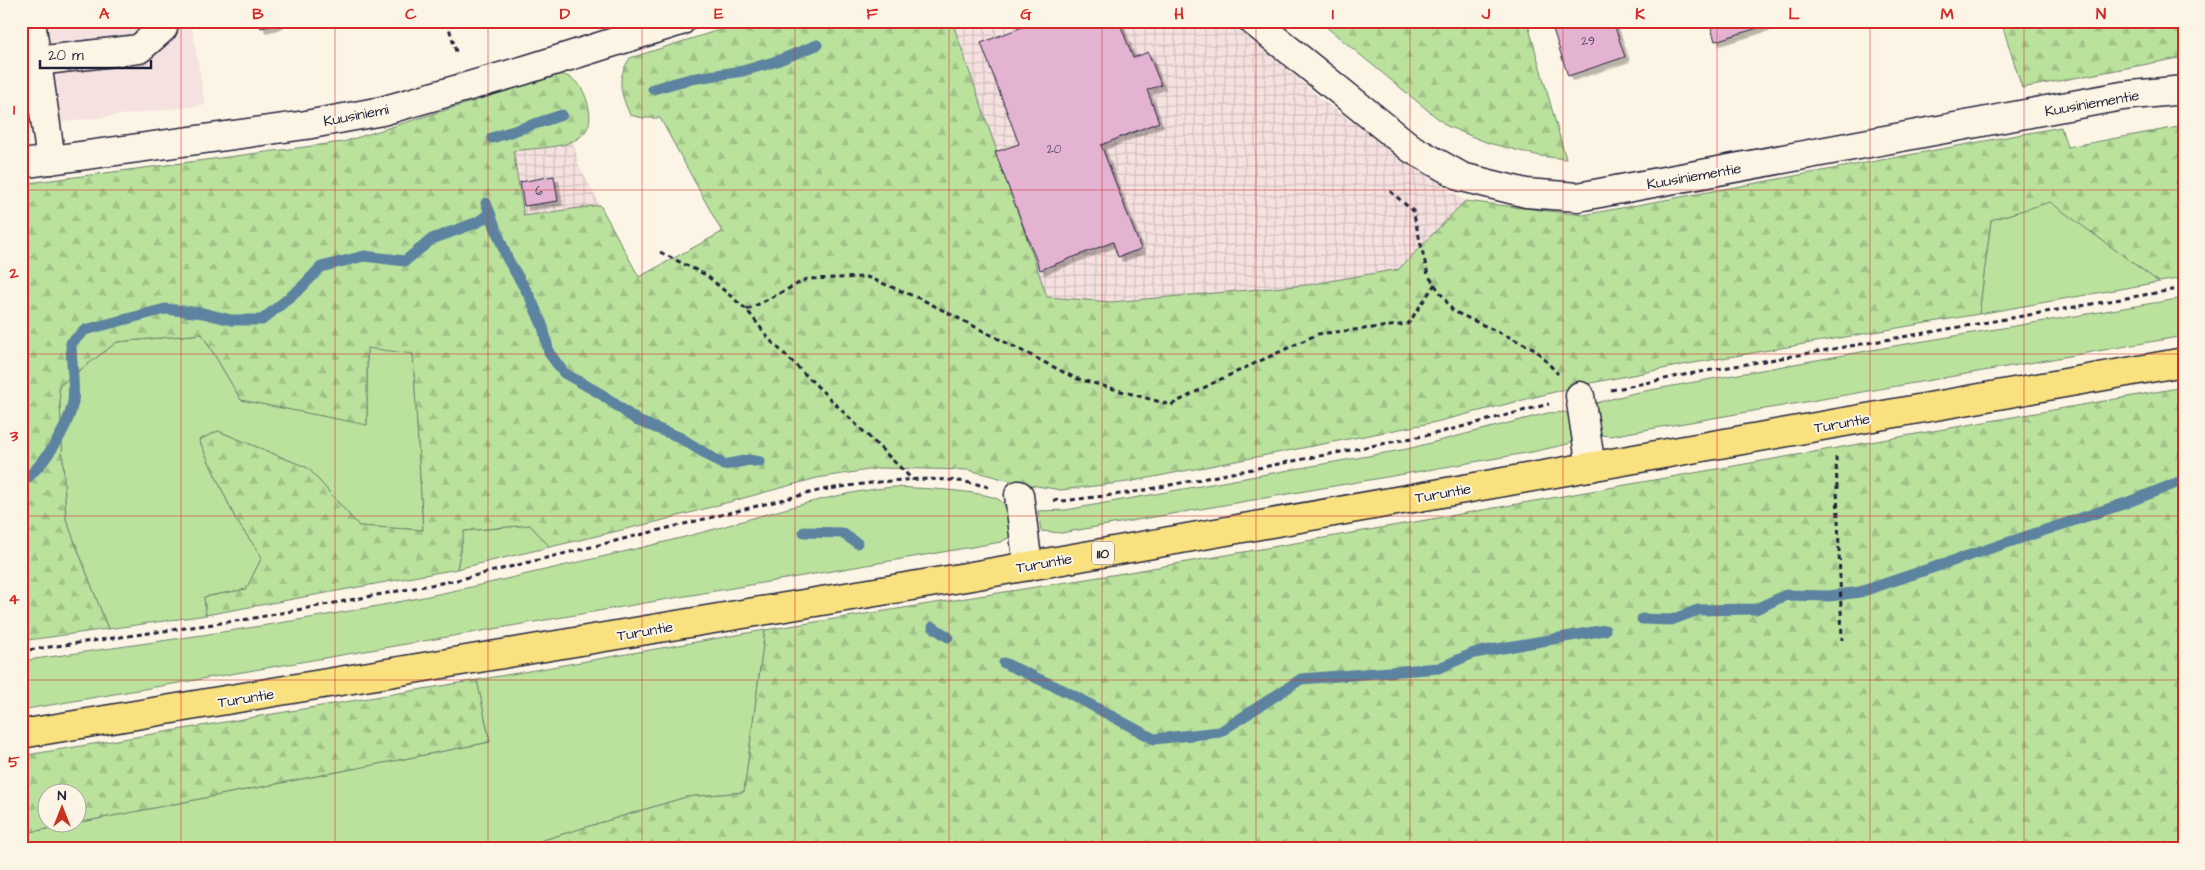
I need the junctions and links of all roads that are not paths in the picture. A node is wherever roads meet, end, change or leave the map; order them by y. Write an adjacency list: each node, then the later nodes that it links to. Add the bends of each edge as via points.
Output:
1 (31, 21): 5 (street)
2 (162, 21): 5 (street, via 163,28 139,49)
3 (681, 21): 7 (street, Kuusiniemi, via 382,111 306,125)
4 (1253, 21): 6 (street, Kuusiniementie, via 1412,149 1462,177 1526,193 1578,197 2122,96)
5 (37, 61): 7 (street)
6 (2184, 90)
7 (50, 160): 8 (street, Kuusiniemi)
8 (21, 164)
9 (2184, 362): 11 (main road, Turuntie / 110)
10 (1580, 396): 11 (street)
11 (1591, 467): 13 (main road, Turuntie / 110)
12 (1019, 495): 13 (street)
13 (1028, 566): 14 (main road, Turuntie / 110)
14 (21, 734)

